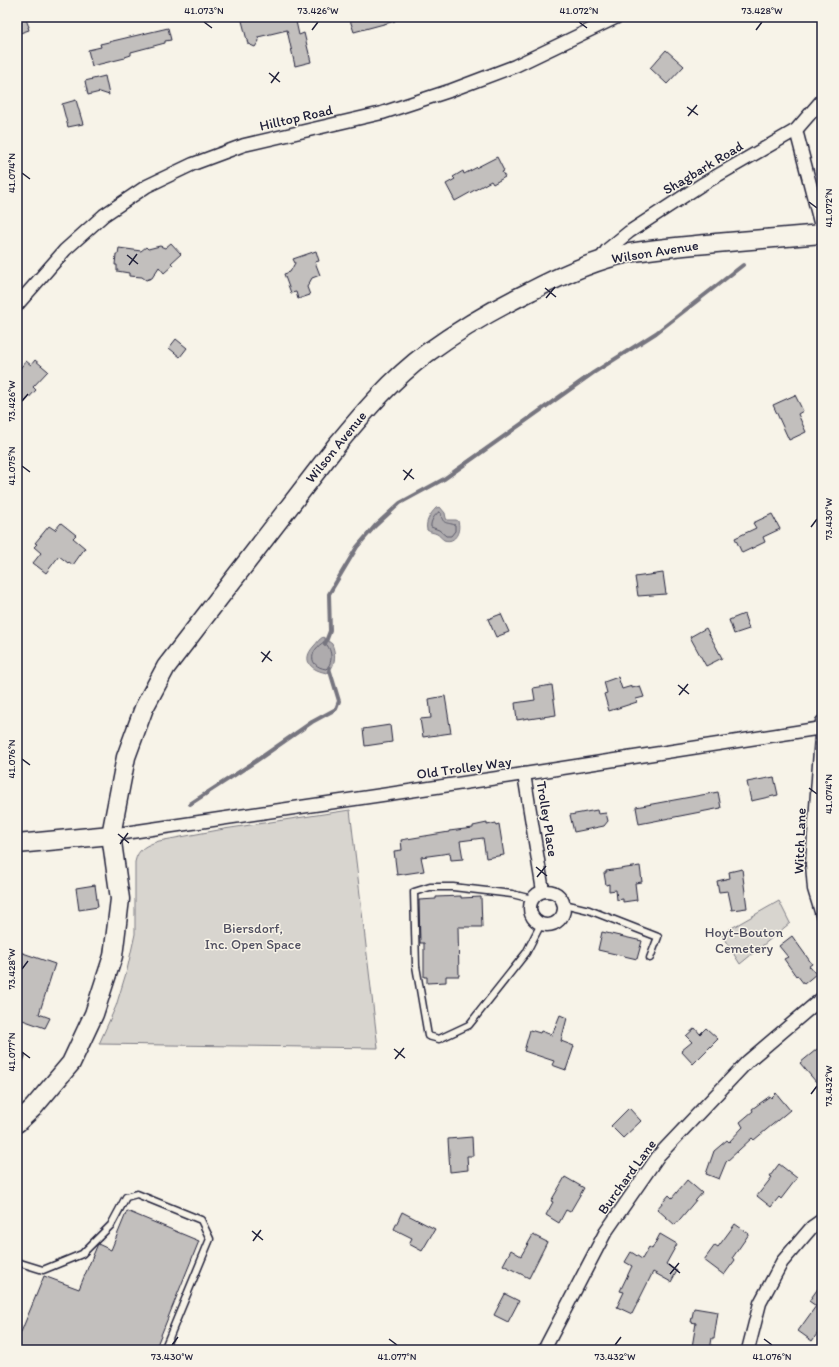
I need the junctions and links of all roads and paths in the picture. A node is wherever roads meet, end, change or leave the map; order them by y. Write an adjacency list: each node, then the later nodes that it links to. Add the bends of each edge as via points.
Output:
1 (617, 17): 7 (street, Hilltop Road, via 516,66 449,91 382,113 244,145 186,167 146,186 104,215 65,250)
2 (822, 100): 3 (street, Shagbark Road)
3 (796, 130): 4 (street); 6 (street, Shagbark Road, via 701,185 629,232 607,250)
4 (822, 230)
5 (822, 234): 6 (main road, Wilson Avenue, via 666,248)
6 (599, 261): 10 (main road, Wilson Avenue, via 545,283 484,315 438,345 402,374 340,440 166,667 144,708 126,757)
7 (17, 305)
8 (821, 725): 9 (street, Old Trolley Way); 15 (street, Witch Lane, via 812,864 814,889)
9 (524, 774): 10 (street, Old Trolley Way); 12 (street, Trolley Place)
10 (111, 835): 11 (main road); 21 (main road, Wilson Avenue, via 120,899 113,956 94,1014 71,1063)
11 (17, 844)
12 (543, 891): 13 (street); 14 (street, via 558,895)
13 (532, 899): 16 (street, via 530,911); 16 (lane, via 454,887 430,887 414,892 416,966 428,1036 439,1039 469,1025 526,953)
14 (564, 904): 16 (street, via 562,917 556,923); 17 (lane, via 589,910 658,937)
15 (822, 915)
16 (541, 924)
17 (650, 958)
18 (822, 998): 25 (street, Burchard Lane, via 748,1061 659,1155 605,1233)
19 (17, 1053): 20 (lane, via 21,1056)
20 (17, 1065)
21 (17, 1123)
22 (822, 1220): 26 (street, via 812,1227 782,1262 760,1303)
23 (17, 1262): 24 (lane, via 43,1270 82,1254 111,1225 126,1196 137,1194 201,1220 210,1239)
24 (164, 1350)
25 (544, 1350)
26 (748, 1350)

